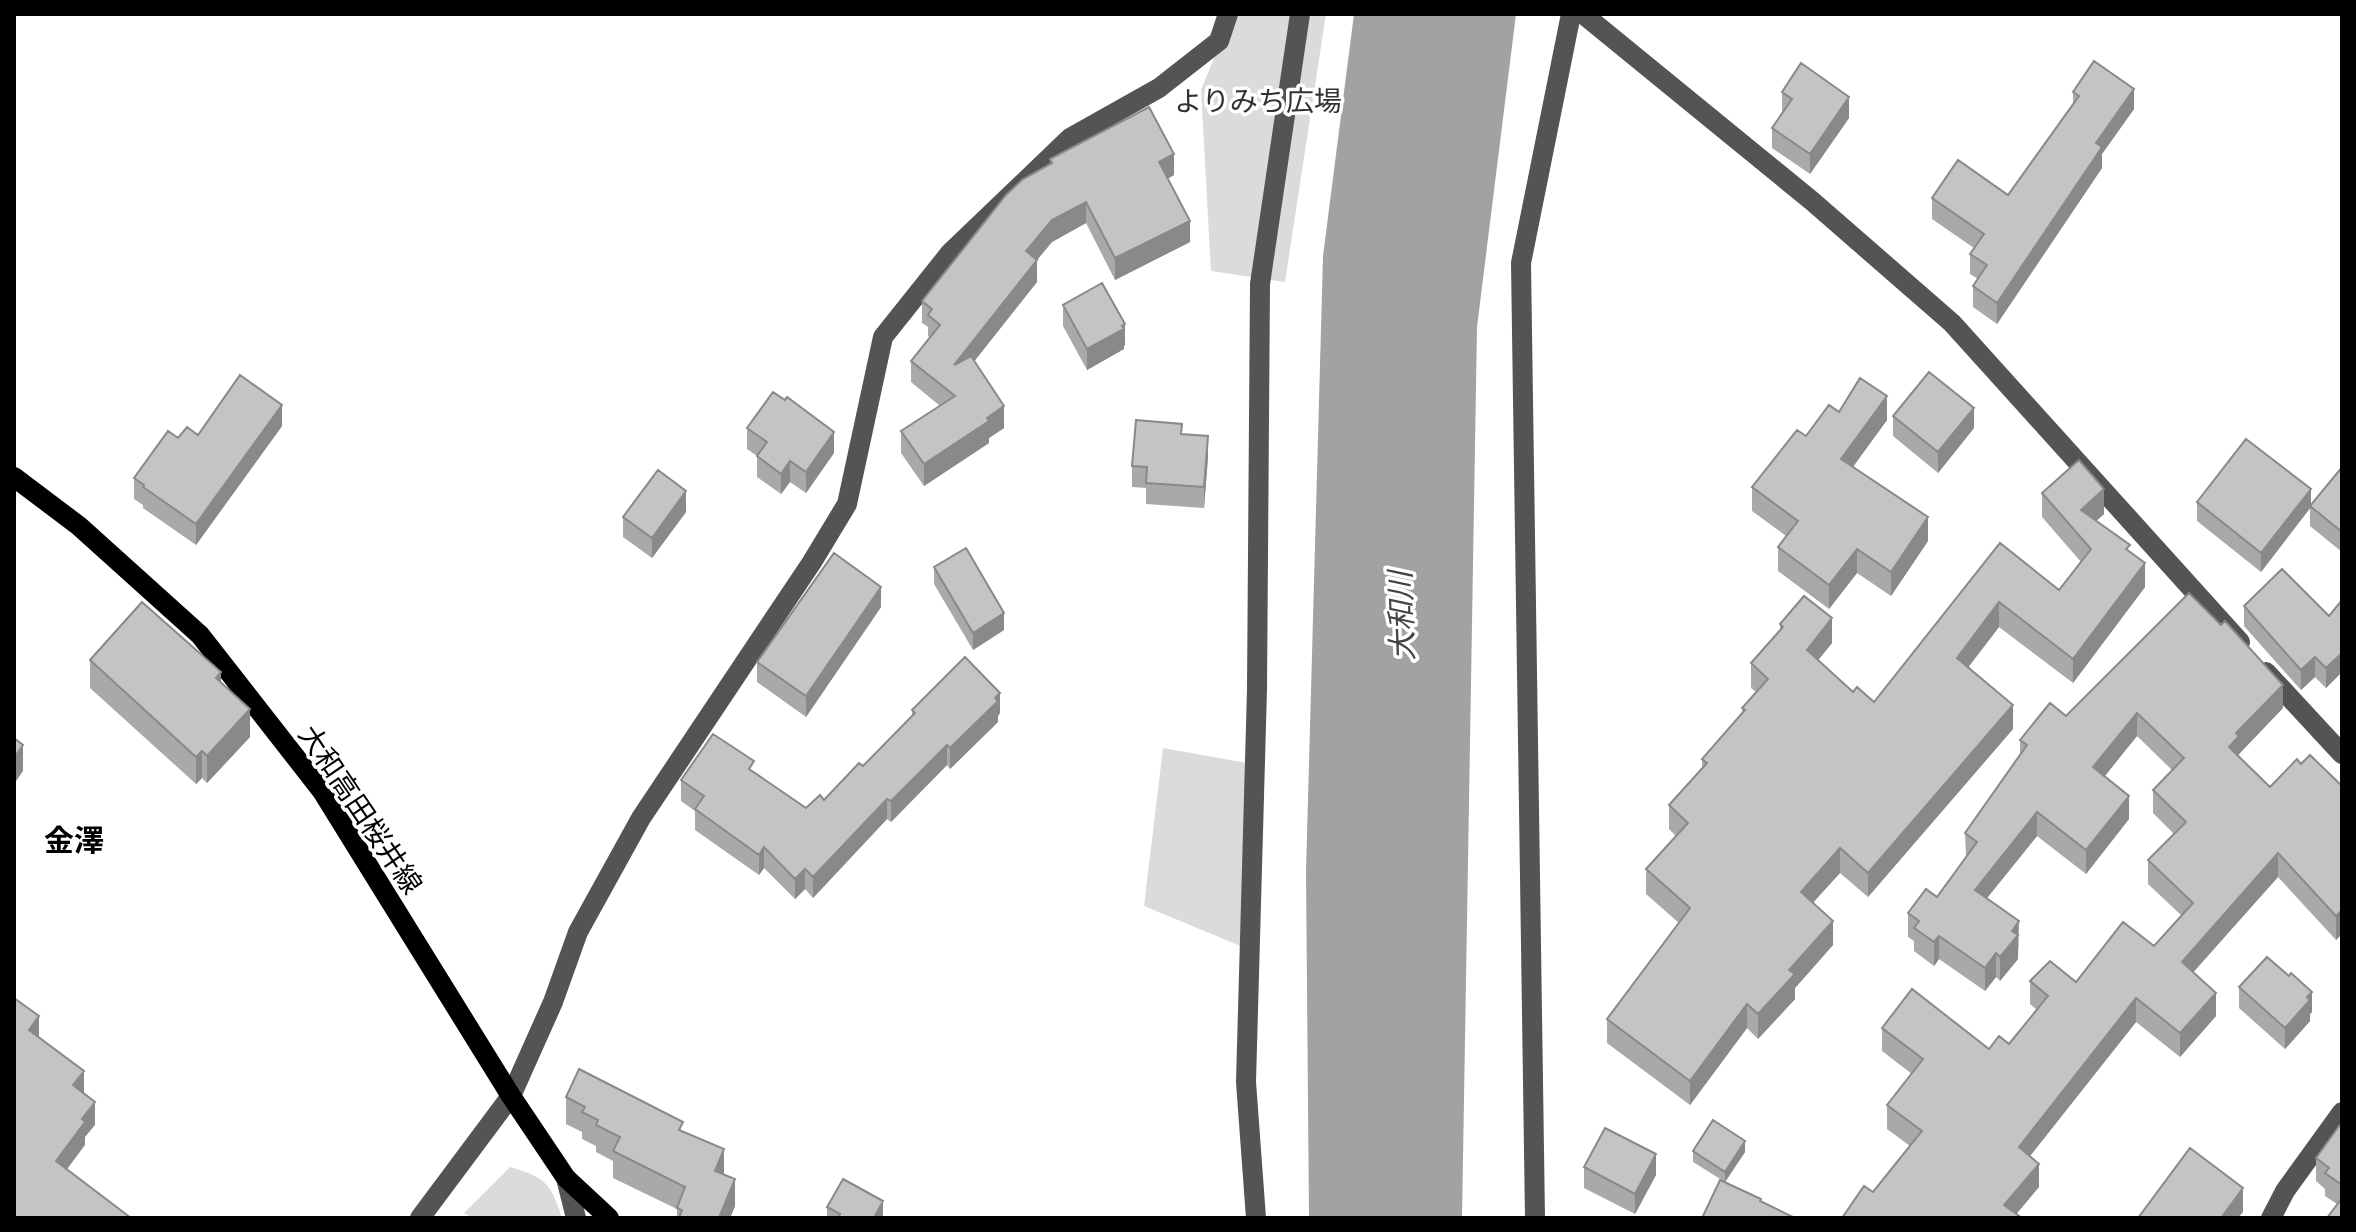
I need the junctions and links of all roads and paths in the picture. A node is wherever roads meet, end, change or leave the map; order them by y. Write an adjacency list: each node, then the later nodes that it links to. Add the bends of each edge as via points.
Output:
1 (1228, 14): 7 (street, via 1219,41 1159,88 1070,138 950,253 883,337 847,504 641,818 578,932)
2 (1300, 14): 13 (street, via 1260,284 1257,689 1246,1082)
3 (1571, 14): 14 (street, via 1521,263)
4 (1583, 14): 6 (street, via 1952,323)
5 (14, 477): 7 (main road, 大和高田桜井線, via 79,526 200,635 322,791)
6 (2342, 754)
7 (511, 1096): 9 (main road, 大和高田桜井線); 10 (street)
8 (2342, 1112): 15 (street)
9 (566, 1178): 11 (street); 12 (main road, 大和高田桜井線)
10 (420, 1218)
11 (576, 1218)
12 (609, 1218)
13 (1256, 1218)
14 (1535, 1218)
15 (2271, 1218)

